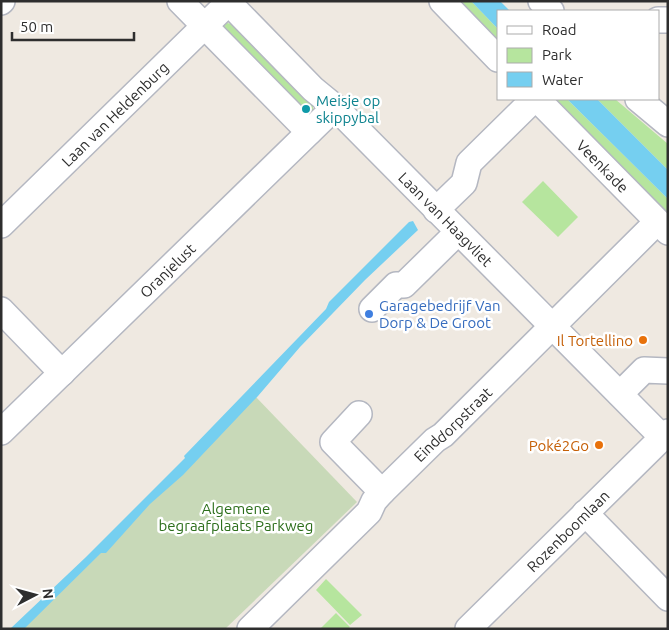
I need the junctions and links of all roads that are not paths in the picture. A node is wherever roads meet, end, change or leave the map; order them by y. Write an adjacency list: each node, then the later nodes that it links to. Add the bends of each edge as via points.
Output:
1 (180, 1): 6 (street)
2 (442, 1): 7 (street)
3 (541, 1): 5 (street)
4 (228, 2): 6 (street, Laan van Heldenburg); 11 (street, Laan van Haagvliet, via 313,89)
5 (550, 10)
6 (204, 26): 13 (street); 15 (street, Laan van Heldenburg)
7 (497, 58)
8 (534, 100): 14 (street, via 469,164 464,183)
9 (536, 100): 16 (street, Veenkade)
10 (639, 100): 12 (street)
11 (335, 107): 13 (street, Oranjelust); 14 (street, Laan van Haagvliet)
12 (668, 124)
13 (309, 132): 22 (street, Oranjelust)
14 (436, 210): 17 (street, Laan van Haagvliet)
15 (1, 225)
16 (663, 227): 20 (street, Einddorpstraat)
17 (458, 232): 18 (street, via 404,285 396,285); 20 (street, Laan van Haagvliet)
18 (372, 309)
19 (1, 310): 22 (street)
20 (551, 326): 23 (street, Laan van Haagvliet); 27 (street, Einddorpstraat)
21 (668, 371): 23 (street, via 644,370)
22 (62, 373): 25 (street, Oranjelust)
23 (620, 394): 26 (street, Laan van Haagvliet)
24 (359, 414): 27 (street, via 333,442)
25 (1, 432)
26 (665, 435): 28 (street, Rozenboomlaan)
27 (382, 492): 30 (street, Einddorpstraat, via 369,512)
28 (585, 513): 29 (street); 31 (street, Rozenboomlaan)
29 (668, 598)
30 (250, 629)
31 (468, 629)

